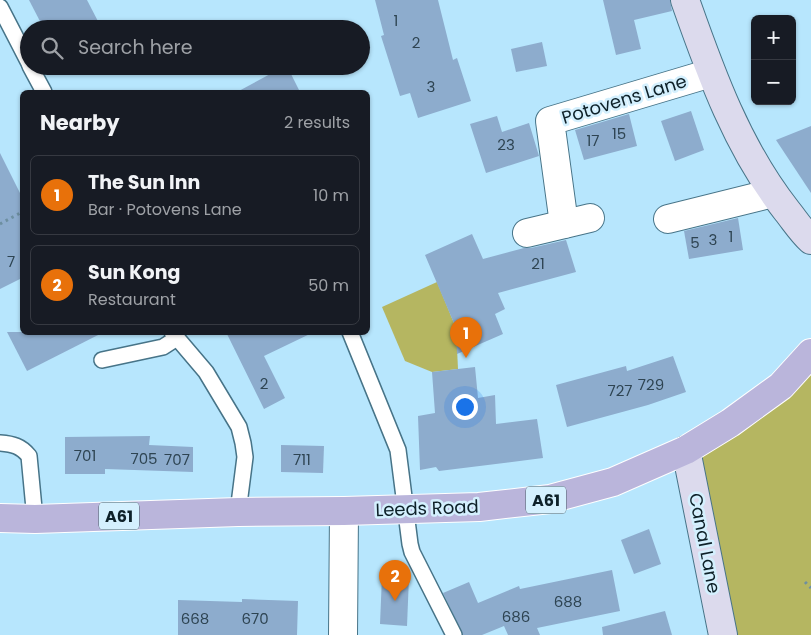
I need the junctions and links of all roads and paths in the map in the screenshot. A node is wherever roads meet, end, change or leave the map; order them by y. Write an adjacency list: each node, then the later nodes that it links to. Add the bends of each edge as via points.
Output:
1 (685, 0): 4 (street, Potovens Lane)
2 (0, 6): 3 (lane)
3 (20, 45)
4 (711, 73): 7 (street, Potovens Lane, via 736,130); 12 (street, Potovens Lane, via 550,122)
5 (35, 75): 6 (lane)
6 (43, 90)
7 (772, 193): 10 (street); 14 (street, Potovens Lane)
8 (20, 213): 11 (path)
9 (590, 218): 12 (street)
10 (668, 219)
11 (0, 224)
12 (564, 224): 13 (street)
13 (527, 233)
14 (811, 240)
15 (174, 335): 18 (lane, via 163,346); 23 (lane, via 206,372 239,427 244,457)
16 (351, 335): 21 (lane, via 398,450)
17 (811, 353): 20 (main road, Leeds Road / A61, via 781,386 730,424)
18 (102, 360)
19 (0, 443): 25 (lane, via 23,449 29,456)
20 (686, 450): 21 (main road, Leeds Road / A61, via 613,482 550,499 479,507); 30 (street, Canal Lane)
21 (406, 510): 22 (main road, Leeds Road / A61); 29 (lane, via 412,552)
22 (344, 511): 23 (main road, Leeds Road / A61); 28 (street)
23 (238, 512): 25 (main road, Leeds Road / A61)
24 (0, 518): 25 (main road, Leeds Road / A61)
25 (35, 519)
26 (805, 582): 27 (path)
27 (811, 588)
28 (343, 635)
29 (454, 635)
30 (723, 635)

